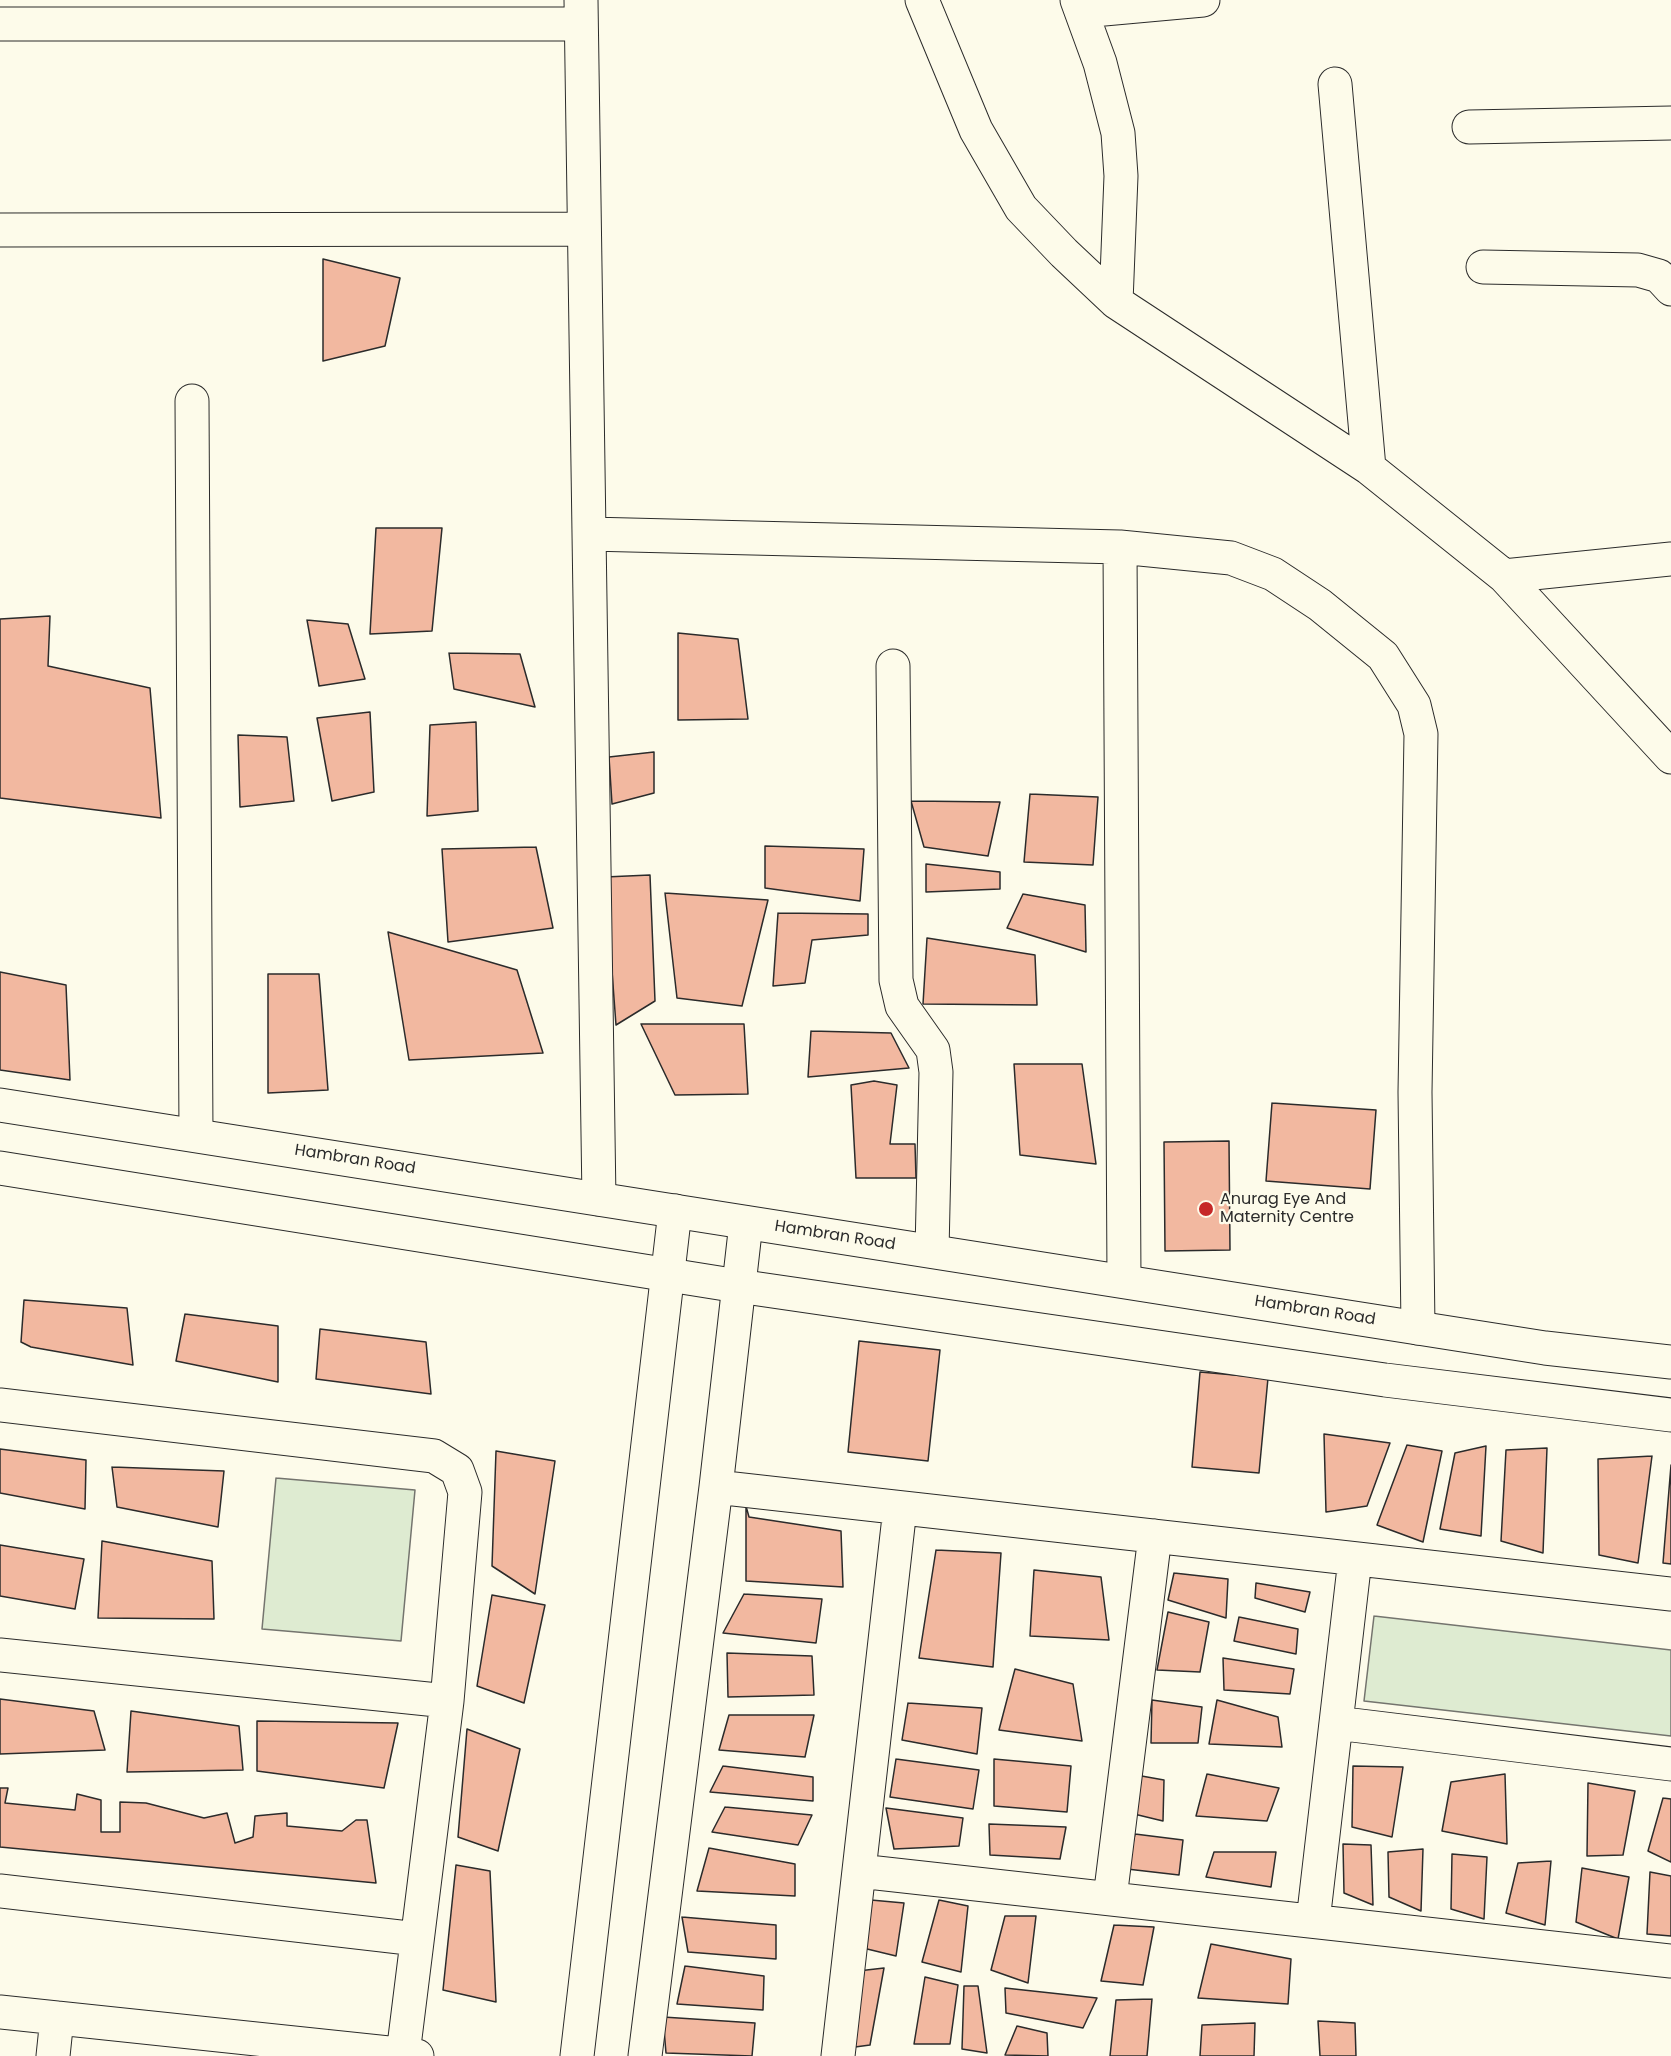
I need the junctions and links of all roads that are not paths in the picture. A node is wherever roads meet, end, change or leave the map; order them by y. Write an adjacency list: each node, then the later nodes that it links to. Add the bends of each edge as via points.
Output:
1 (922, 0): 13 (street, via 976,130 1021,208)
2 (1203, 0): 3 (street)
3 (1080, 6): 13 (street, via 1118,133 1121,176)
4 (581, 12): 5 (street); 9 (street)
5 (0, 24)
6 (1335, 84): 15 (street)
7 (1671, 123): 8 (street)
8 (1469, 127)
9 (584, 229): 10 (street); 16 (street)
10 (0, 230)
11 (1483, 267): 12 (street, via 1638,270 1659,276)
12 (1671, 289)
13 (1116, 302): 15 (street)
14 (192, 401): 24 (street)
15 (1369, 468): 19 (street)
16 (589, 534): 17 (street); 26 (street)
17 (1120, 547): 31 (street); 33 (street, via 1231,558 1273,574 1320,605 1383,656 1414,705 1421,734 1415,1092)
18 (1671, 559): 19 (street)
19 (1504, 576): 22 (street)
20 (893, 666): 29 (street, via 896,980 902,1006 933,1050 936,1072)
21 (1671, 736): 22 (street)
22 (1671, 757)
23 (0, 1105): 24 (street, Hambran Road)
24 (196, 1135): 26 (street, Hambran Road)
25 (0, 1168): 30 (street)
26 (599, 1199): 27 (street, Hambran Road)
27 (675, 1211): 28 (street, Hambran Road); 30 (street)
28 (746, 1223): 29 (street, Hambran Road); 32 (street)
29 (932, 1251): 31 (street, Hambran Road)
30 (667, 1275): 32 (street); 57 (street)
31 (1124, 1281): 33 (street, Hambran Road)
32 (738, 1286): 36 (street, via 1384,1380); 37 (street)
33 (1418, 1328): 34 (street, Hambran Road)
34 (1671, 1362)
35 (0, 1405): 43 (street, via 434,1456 444,1461 457,1470 465,1492)
36 (1671, 1414)
37 (716, 1487): 38 (street); 58 (street)
38 (900, 1508): 39 (street); 46 (street)
39 (1155, 1536): 40 (street); 48 (street)
40 (1355, 1559): 41 (street); 44 (street)
41 (1671, 1594)
42 (0, 1655): 43 (street)
43 (447, 1701): 50 (street)
44 (1336, 1723): 45 (street); 49 (street)
45 (1671, 1764)
46 (859, 1871): 48 (street); 59 (street)
47 (0, 1891): 50 (street)
48 (1110, 1899): 49 (street)
49 (1313, 1921): 51 (street)
50 (417, 1939): 55 (street)
51 (1671, 1960)
52 (0, 2012): 53 (street)
53 (57, 2018): 54 (street); 56 (street)
54 (358, 2053): 55 (street)
55 (410, 2055)
56 (53, 2056)
57 (577, 2056)
58 (645, 2056)
59 (838, 2056)

